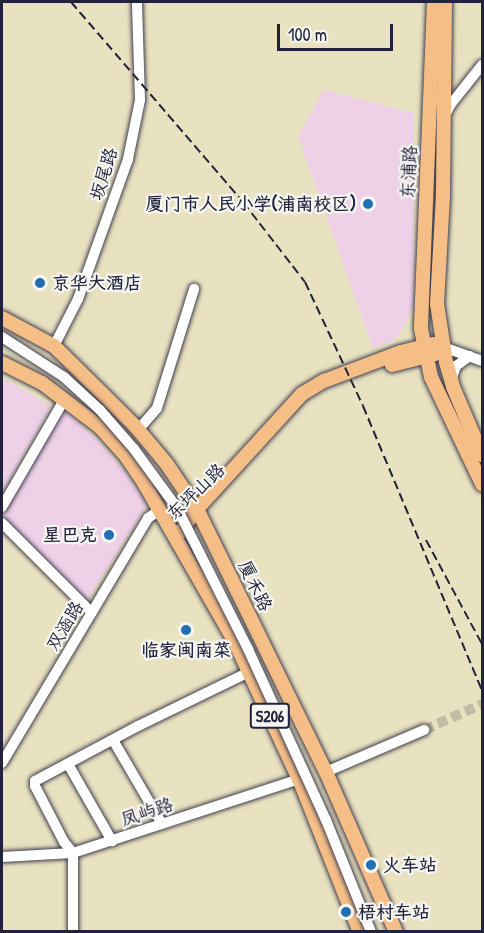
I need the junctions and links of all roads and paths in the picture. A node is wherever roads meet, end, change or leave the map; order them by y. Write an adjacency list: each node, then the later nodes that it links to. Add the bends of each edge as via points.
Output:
1 (137, 2): 9 (street, 坂尾路, via 140,100 128,159 82,289)
2 (434, 2): 11 (main road, 东浦路, via 421,288)
3 (445, 2): 5 (main road, 东浦路)
4 (483, 65): 5 (street)
5 (444, 117): 10 (main road, 东浦路, via 438,304)
6 (195, 289): 17 (street, via 157,408)
7 (2, 318): 9 (main road, 厦禾路 / S206)
8 (2, 337): 39 (street, bridge, via 64,377 100,410 177,508 248,649)
9 (54, 346): 17 (main road, 厦禾路 / S206)
10 (444, 348): 11 (main road, 东坪山路); 12 (street); 15 (main road, 东浦路)
11 (426, 354): 19 (main road, 东浦路, via 431,377); 22 (main road, 东坪山路, via 311,388 293,403)
12 (470, 356): 14 (street); 15 (street, via 456,366)
13 (2, 361): 16 (main road, S206)
14 (483, 361)
15 (451, 381): 18 (main road, 东浦路)
16 (64, 400): 20 (street); 21 (main road, S206, via 100,427 126,456)
17 (138, 429): 22 (main road, 厦禾路 / S206)
18 (483, 455)
19 (483, 484)
20 (2, 507)
21 (160, 510): 24 (main road, S206); 25 (street, 双涵路, via 148,518)
22 (199, 513): 24 (main road, 东坪山路); 31 (main road, 厦禾路 / S206)
23 (2, 523): 25 (street)
24 (177, 537): 26 (main road, S206)
25 (92, 613): 29 (street, 双涵路)
26 (249, 672): 28 (street); 32 (main road, S206)
27 (424, 730): 31 (street)
28 (113, 740): 30 (street); 33 (street)
29 (2, 763)
30 (68, 764): 34 (street); 35 (street, via 36,781 35,786)
31 (326, 772): 40 (main road, 厦禾路 / S206)
32 (299, 779): 33 (street, 凤屿路); 38 (main road, S206)
33 (162, 824): 34 (street, 凤屿路)
34 (112, 841): 35 (street, 凤屿路)
35 (73, 854): 36 (street, 凤屿路); 37 (street)
36 (2, 857)
37 (73, 932)
38 (360, 932)
39 (372, 932)
40 (396, 932)

